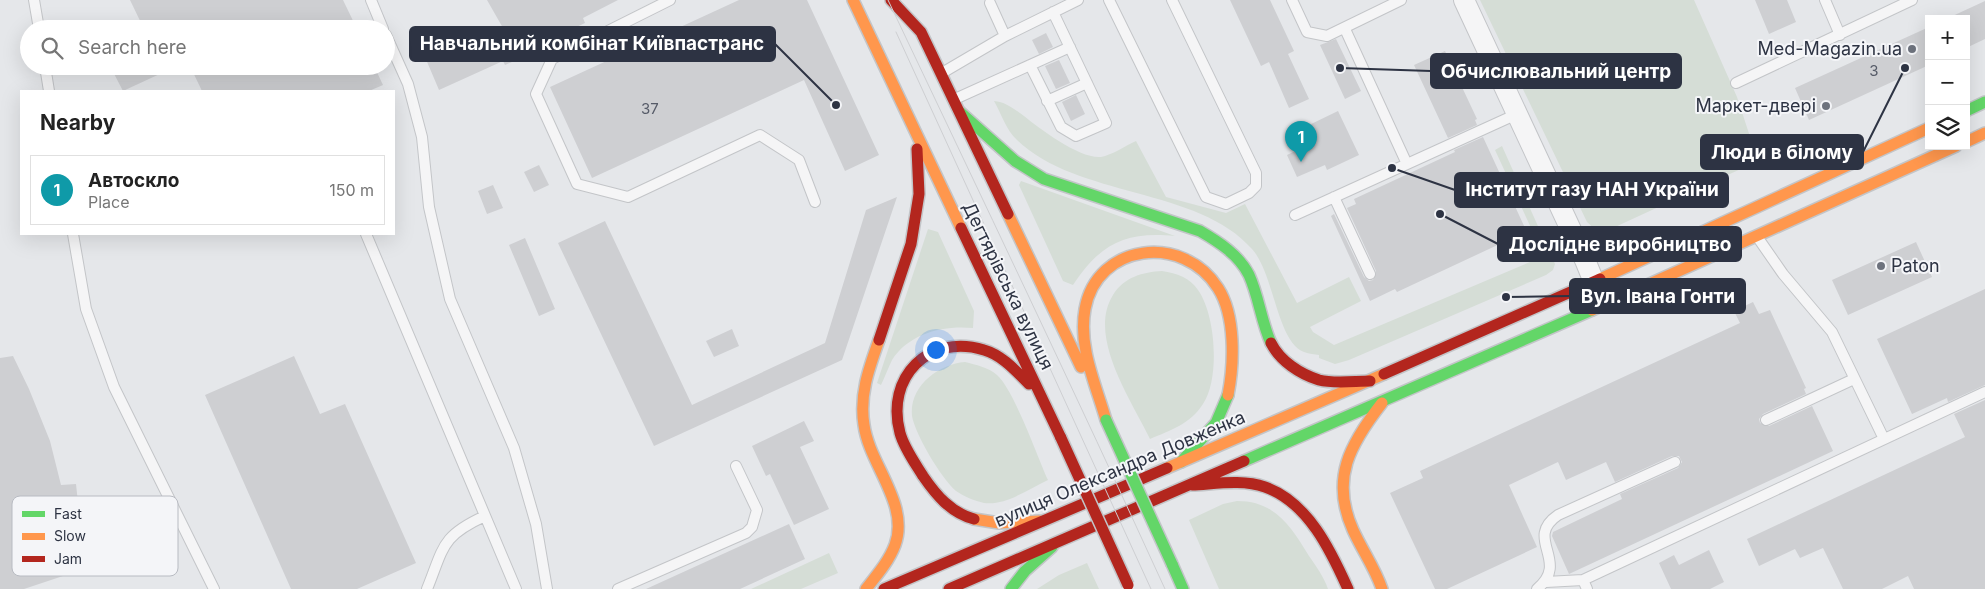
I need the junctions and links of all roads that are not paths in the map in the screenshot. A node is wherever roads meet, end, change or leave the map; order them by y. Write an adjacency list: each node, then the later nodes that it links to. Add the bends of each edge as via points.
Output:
1 (34, 0): 16 (lane)
2 (370, 0): 17 (lane)
3 (670, 0): 42 (lane, via 552,59 536,94 577,184 628,197 760,135 799,160)
4 (853, 0): 37 (main road, Дегтярівська вулиця)
5 (891, 0): 24 (main road, Дегтярівська вулиця, via 921,32)
6 (1078, 0): 15 (lane)
7 (1109, 0): 8 (lane, via 1206,197 1215,206 1226,204 1256,186 1256,173)
8 (1172, 0)
9 (1292, 0): 18 (lane, via 1307,32 1327,36)
10 (1401, 0): 18 (lane)
11 (1464, 0): 34 (street)
12 (1825, 0): 19 (lane)
13 (1912, 0): 19 (lane)
14 (990, 3): 20 (lane)
15 (1053, 12): 20 (lane); 21 (lane)
16 (37, 20)
17 (379, 20)
18 (1344, 28): 40 (lane)
19 (1840, 35): 27 (lane)
20 (1005, 36): 24 (lane)
21 (1070, 47): 23 (lane); 26 (lane)
22 (395, 55): 73 (lane, via 408,84 422,137 429,207 450,299 514,448 536,524)
23 (1030, 65): 29 (lane); 30 (lane)
24 (942, 73): 29 (main road, Дегтярівська вулиця)
25 (46, 75): 28 (lane)
26 (1087, 83): 30 (lane); 30 (lane, via 1106,123 1076,136 1061,127)
27 (1736, 83)
28 (49, 90)
29 (954, 100): 33 (main road, Дегтярівська вулиця)
30 (1047, 101)
31 (1985, 102): 32 (main road)
32 (1970, 109)
33 (960, 112): 51 (main road, via 1014,161 1044,179 1200,231 1221,243 1248,275 1264,328 1275,351 1287,364 1320,380); 55 (main road, Дегтярівська вулиця)
34 (1517, 114): 40 (lane); 48 (street)
35 (1925, 130): 48 (main road, вулиця Олександра Довженка)
36 (1985, 133): 38 (main road)
37 (916, 135): 53 (main road, Дегтярівська вулиця); 75 (main road, via 919,194 911,244 865,380 862,402 865,434 892,495 898,514 898,528 891,556)
38 (1970, 140)
39 (1947, 150): 46 (main road)
40 (1407, 164): 41 (lane)
41 (1334, 198): 43 (lane); 47 (lane)
42 (815, 202)
43 (1295, 215)
44 (73, 235): 62 (lane, via 86,309 114,388)
45 (366, 235): 63 (lane)
46 (1757, 237): 49 (main road); 50 (lane, via 1783,274 1832,332)
47 (1370, 274)
48 (1594, 282): 49 (street, via 1594,305); 51 (main road, вулиця Олександра Довженка)
49 (1586, 313): 54 (main road)
50 (1854, 379): 56 (lane); 57 (lane)
51 (1370, 381): 58 (main road, вулиця Олександра Довженка)
52 (1985, 392): 57 (lane)
53 (1043, 399): 65 (main road, via 1004,359 985,350 958,344 919,358 902,382 896,401 896,417 899,433 941,502 973,520 993,523); 69 (main road, Дегтярівська вулиця, bridge)
54 (1382, 403): 61 (main road); 81 (main road, via 1353,442 1343,472 1342,492 1347,518 1372,561)
55 (1106, 420): 58 (main road, via 1084,327 1084,310 1093,288 1111,267 1137,254 1174,254 1190,261 1206,273 1219,290 1226,307 1232,380 1230,397 1221,417 1209,434); 79 (main road, Дегтярівська вулиця, bridge)
56 (1766, 420)
57 (1884, 438): 68 (lane)
58 (1180, 462): 65 (main road, вулиця Олександра Довженка)
59 (1675, 462): 67 (lane, via 1547,523 1543,533 1550,570)
60 (736, 466): 74 (lane, via 757,510 752,527 746,533)
61 (1192, 484): 66 (main road); 80 (main road, via 1244,483 1265,487 1294,503 1311,523)
62 (168, 496)
63 (485, 516): 71 (lane, via 462,526 447,539); 72 (lane)
64 (178, 517): 70 (lane)
65 (1046, 521): 76 (main road, вулиця Олександра Довженка)
66 (1057, 542): 77 (main road); 78 (main road, via 1025,571)
67 (1546, 582): 68 (lane); 82 (lane)
68 (1585, 584)
69 (1129, 587)
70 (214, 589)
71 (427, 589)
72 (516, 589)
73 (546, 589)
74 (618, 589)
75 (866, 589)
76 (884, 589)
77 (949, 589)
78 (1011, 589)
79 (1183, 589)
80 (1348, 589)
81 (1382, 589)
82 (1537, 589)

